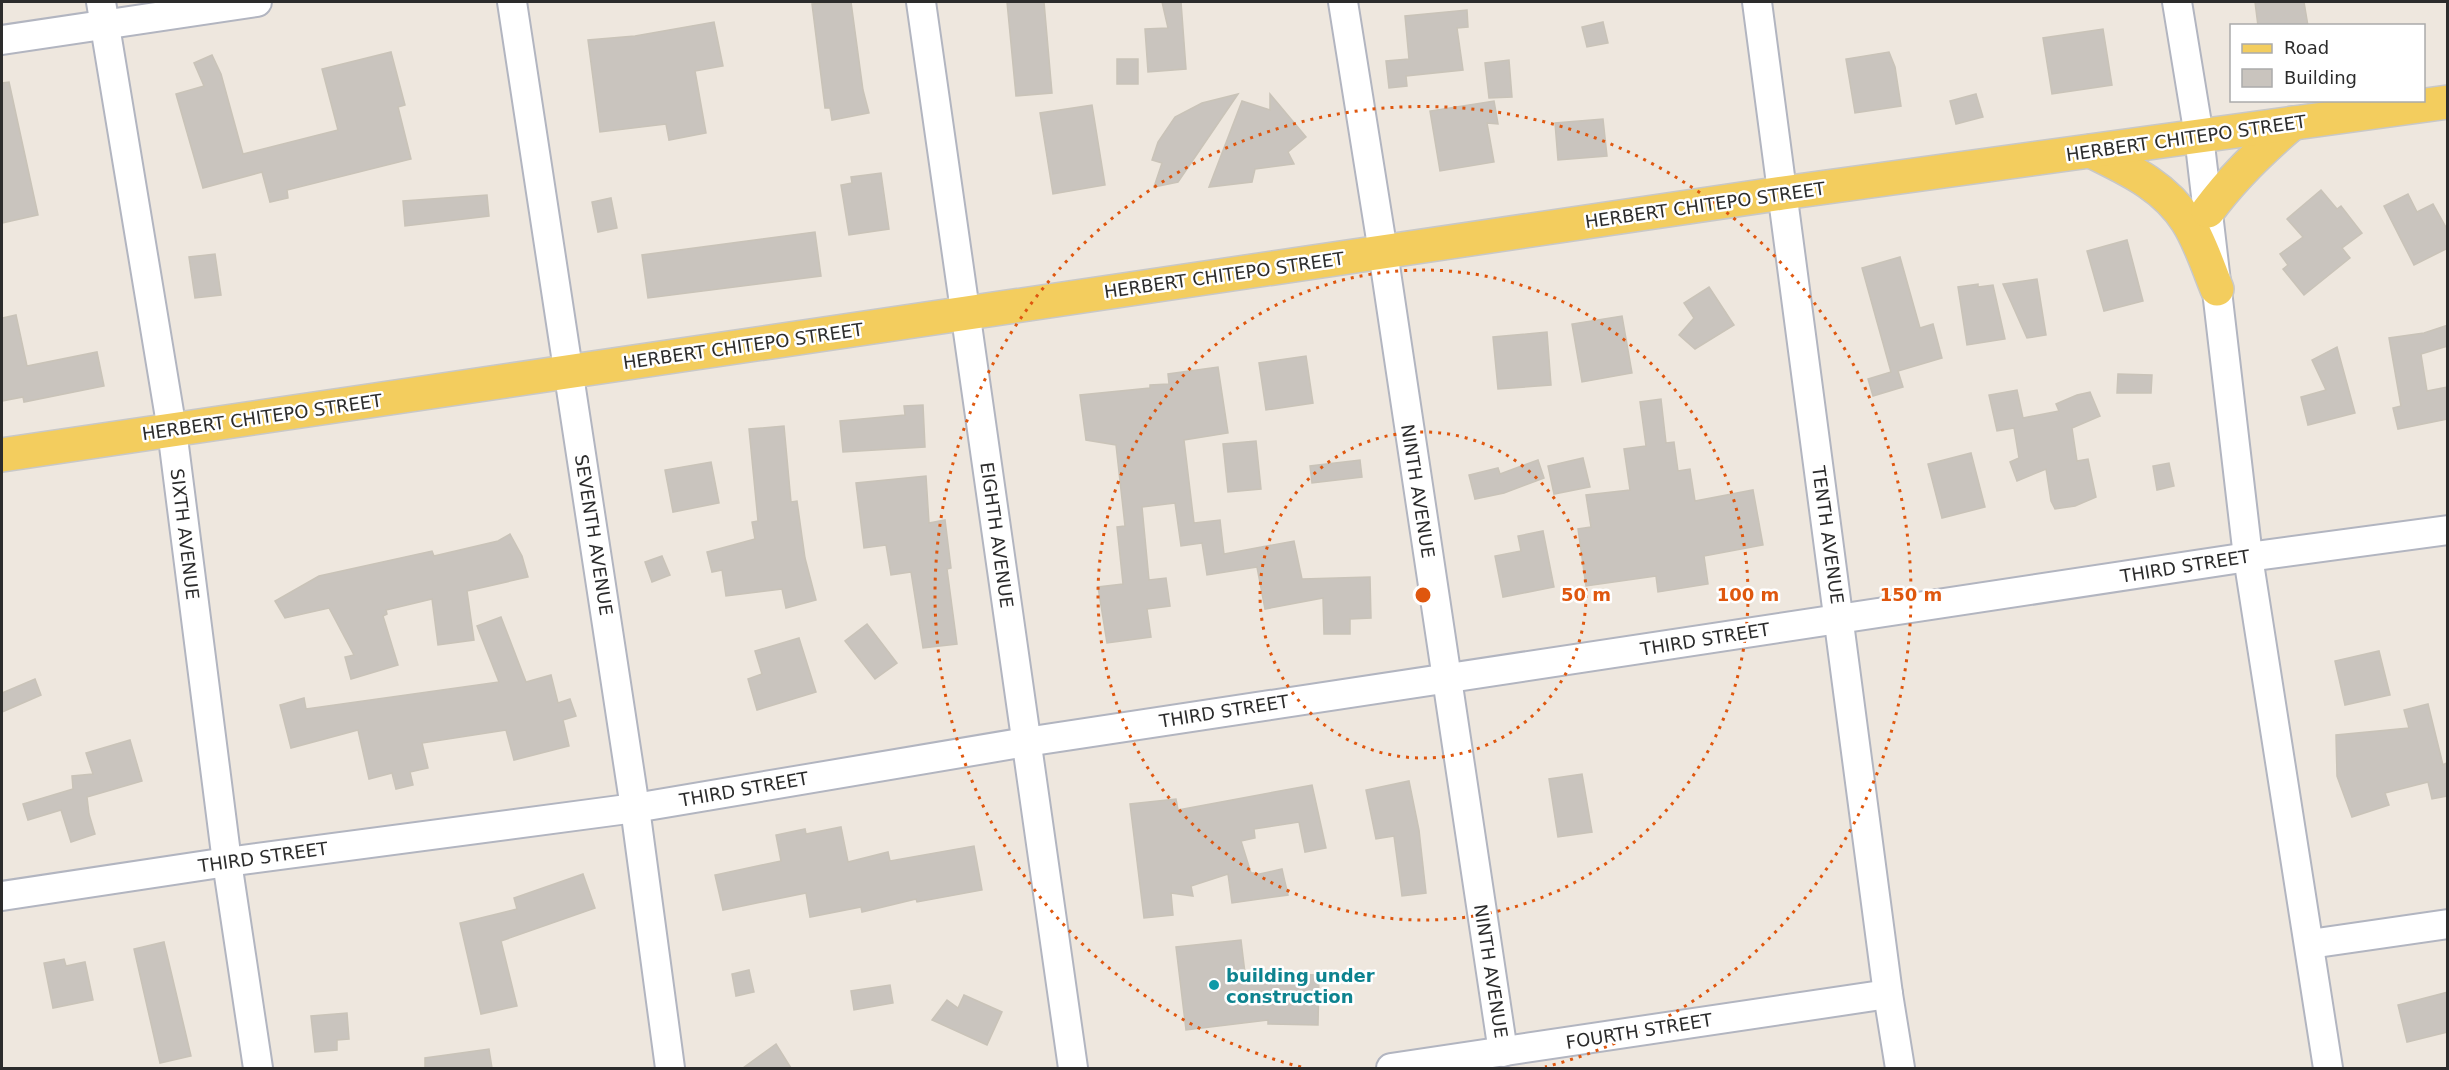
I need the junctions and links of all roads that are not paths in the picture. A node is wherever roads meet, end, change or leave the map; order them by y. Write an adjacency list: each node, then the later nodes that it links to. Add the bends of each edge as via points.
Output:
1 (257, 2): 7 (street)
2 (512, 2): 18 (street, SEVENTH AVENUE)
3 (921, 2): 17 (street, EIGHTH AVENUE)
4 (1343, 2): 15 (street, NINTH AVENUE)
5 (1757, 2): 13 (street, TENTH AVENUE)
6 (2177, 2): 11 (street)
7 (103, 13): 8 (street); 19 (street, SIXTH AVENUE)
8 (2, 40)
9 (2448, 102): 10 (main road, HERBERT CHITEPO STREET)
10 (2293, 123): 11 (main road, HERBERT CHITEPO STREET); 14 (main road, via 2256,155)
11 (2199, 136): 12 (main road, HERBERT CHITEPO STREET); 14 (street)
12 (2091, 151): 13 (main road, HERBERT CHITEPO STREET); 16 (main road, via 2143,177 2172,200 2188,223)
13 (1783, 193): 15 (main road, HERBERT CHITEPO STREET); 23 (street, TENTH AVENUE)
14 (2208, 211): 16 (street)
15 (1383, 252): 17 (main road, HERBERT CHITEPO STREET); 24 (street, NINTH AVENUE)
16 (2217, 289): 22 (street)
17 (966, 313): 18 (main road, HERBERT CHITEPO STREET); 25 (street, EIGHTH AVENUE)
18 (570, 372): 19 (main road, HERBERT CHITEPO STREET); 26 (street, SEVENTH AVENUE)
19 (172, 430): 20 (main road, HERBERT CHITEPO STREET); 27 (street, SIXTH AVENUE)
20 (2, 455)
21 (2448, 530): 22 (street, THIRD STREET)
22 (2248, 557): 23 (street, THIRD STREET); 30 (street)
23 (1839, 619): 24 (street, THIRD STREET); 31 (street, TENTH AVENUE)
24 (1446, 678): 25 (street, THIRD STREET); 32 (street, NINTH AVENUE)
25 (1026, 742): 26 (street, THIRD STREET); 35 (street, EIGHTH AVENUE)
26 (635, 808): 27 (street, THIRD STREET); 34 (street, SEVENTH AVENUE)
27 (226, 862): 28 (street, THIRD STREET); 33 (street, SIXTH AVENUE)
28 (2, 896)
29 (2448, 924): 30 (street)
30 (2310, 944): 38 (street)
31 (1888, 994): 32 (street, FOURTH STREET); 37 (street, TENTH AVENUE)
32 (1503, 1052): 36 (street, FOURTH STREET)
33 (258, 1068)
34 (670, 1068)
35 (1072, 1068)
36 (1391, 1068)
37 (1900, 1068)
38 (2328, 1068)

